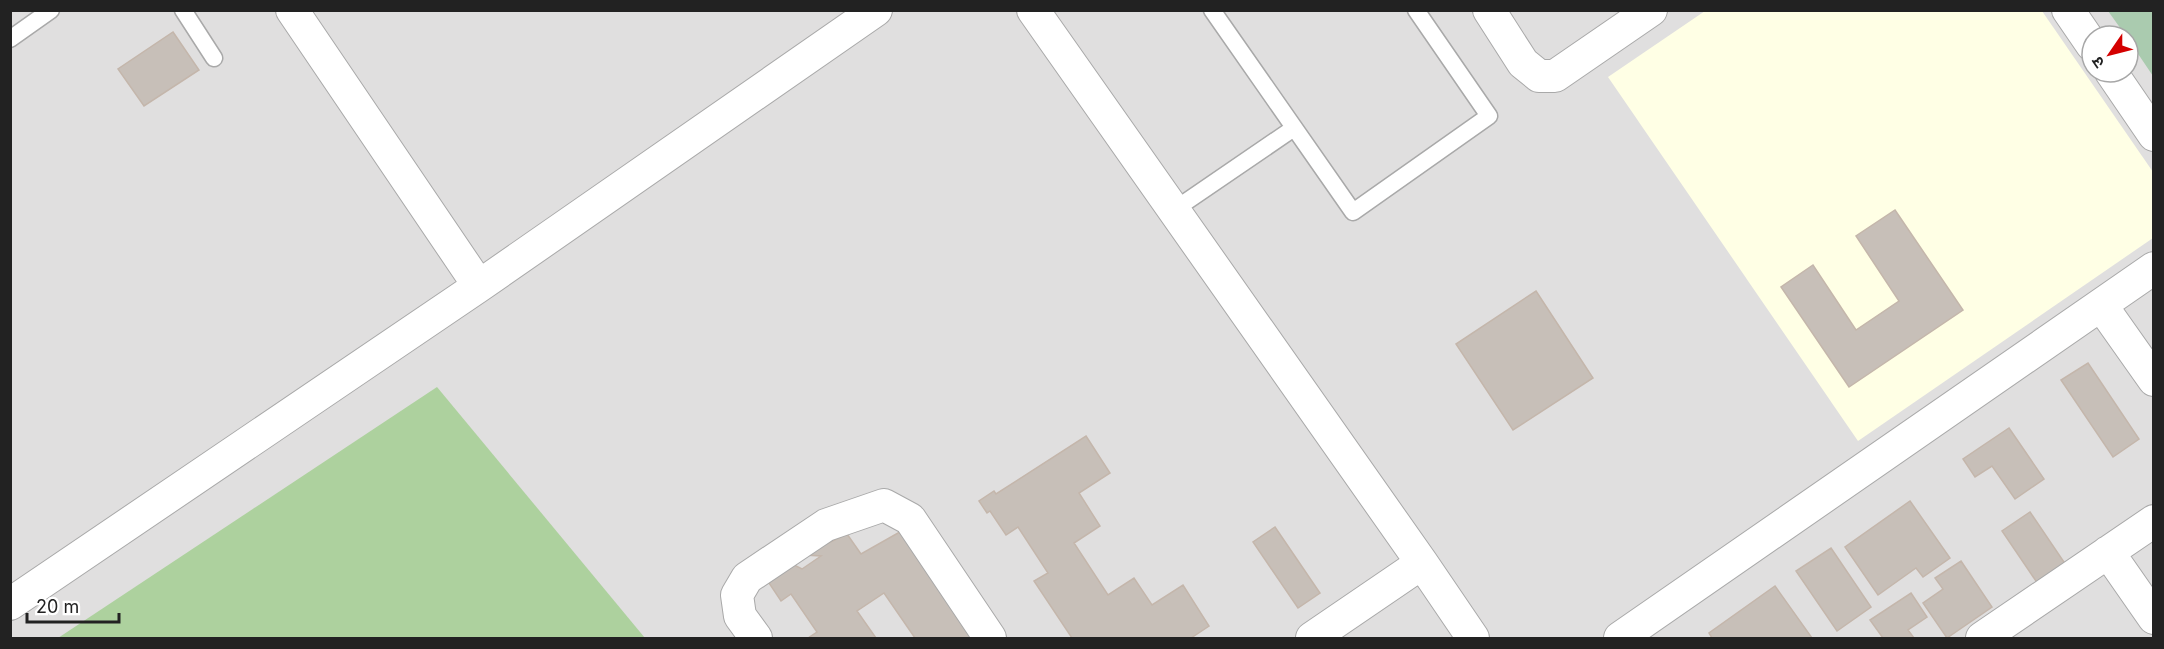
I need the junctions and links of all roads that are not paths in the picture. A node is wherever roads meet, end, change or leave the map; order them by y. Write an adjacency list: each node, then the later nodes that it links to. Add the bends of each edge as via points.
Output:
1 (51, 10): 12 (lane)
2 (183, 10): 13 (lane)
3 (291, 10): 19 (street)
4 (876, 10): 19 (street)
5 (1033, 10): 17 (street)
6 (1212, 10): 15 (lane)
7 (1416, 10): 15 (lane, via 1489,116 1353,212)
8 (1489, 10): 9 (street, via 1523,63 1539,76 1555,76)
9 (1651, 10)
10 (2068, 10): 11 (street)
11 (2080, 28)
12 (10, 39)
13 (214, 58)
14 (2119, 84): 16 (street)
15 (1294, 128): 17 (lane)
16 (2154, 135)
17 (1174, 210): 24 (street)
18 (2154, 268): 20 (street)
19 (479, 286): 25 (street)
20 (2101, 305): 21 (street); 31 (street)
21 (2154, 380)
22 (2154, 521): 23 (street)
23 (2108, 552): 26 (street); 32 (street)
24 (1422, 563): 29 (street); 30 (street)
25 (10, 604)
26 (2154, 618)
27 (756, 639): 28 (street, via 740,616 737,595 747,578 826,525 884,505 910,519)
28 (990, 639)
29 (1312, 639)
30 (1473, 639)
31 (1620, 639)
32 (1982, 639)

